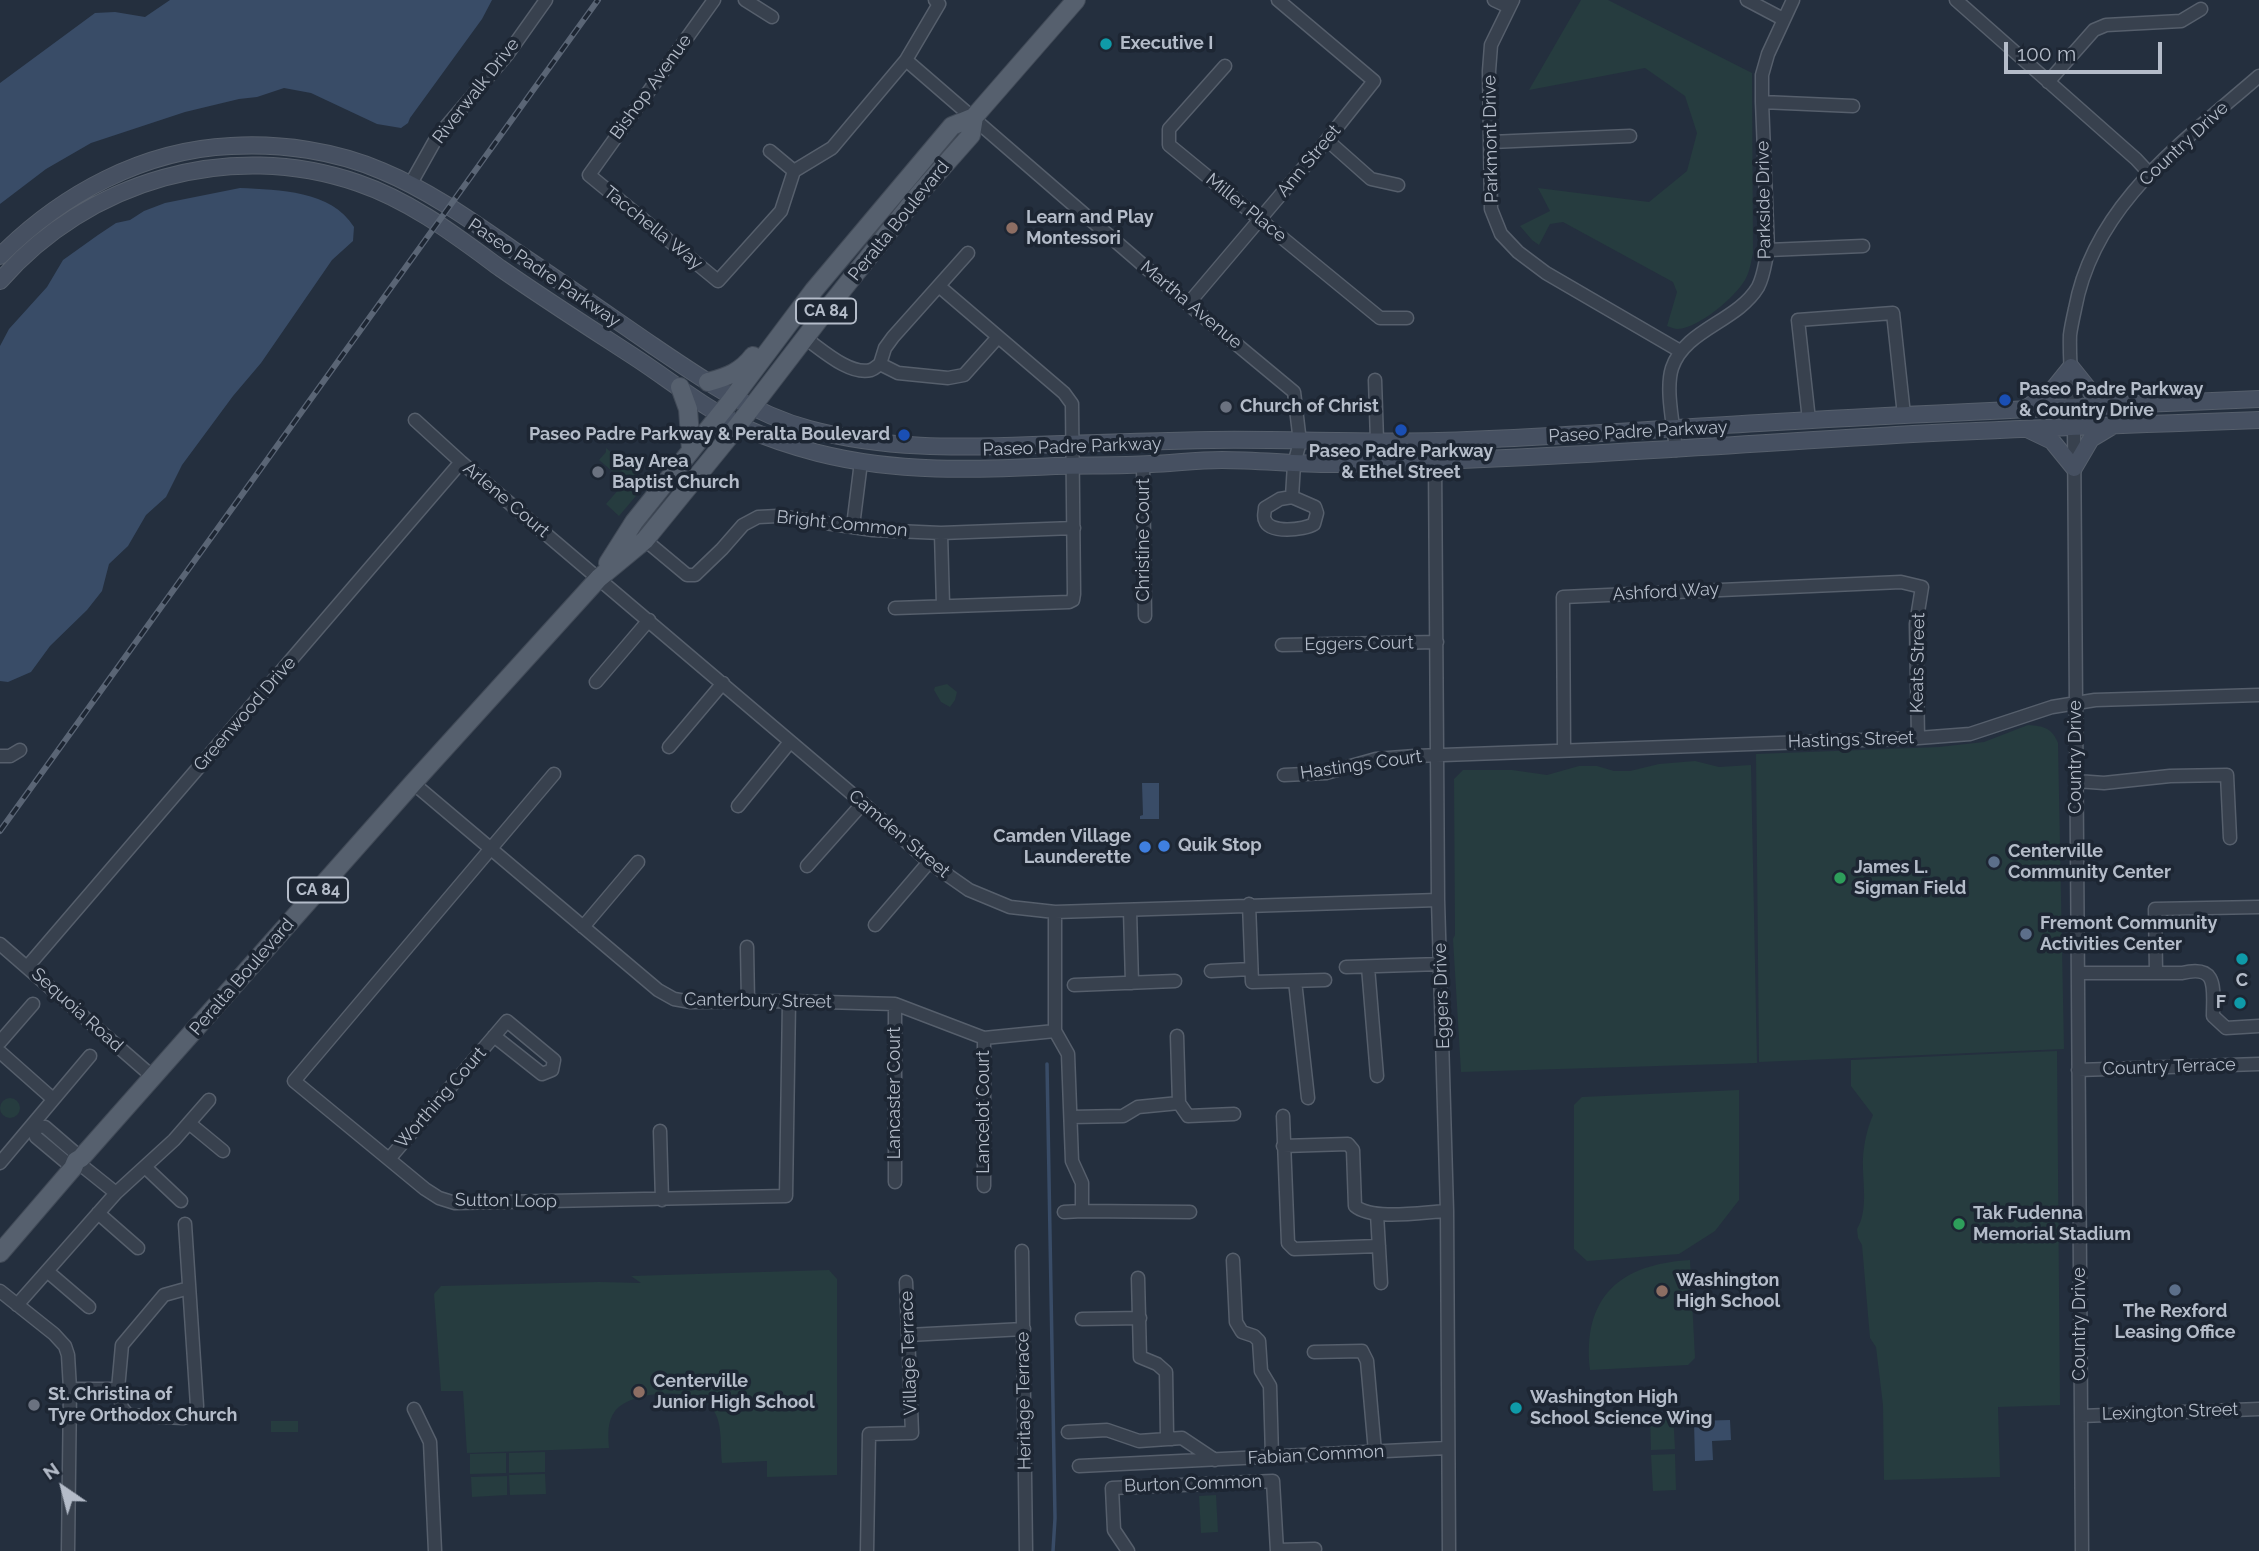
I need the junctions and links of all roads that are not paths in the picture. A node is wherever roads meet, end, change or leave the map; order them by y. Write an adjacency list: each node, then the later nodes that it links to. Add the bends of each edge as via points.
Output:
1 (545, 0): 29 (street, Riverwalk Drive, via 507,55 437,137)
2 (714, 0): 28 (street, Bishop Avenue)
3 (745, 0): 13 (street)
4 (935, 0): 15 (street, via 939,4)
5 (1076, 0): 21 (main road, Peralta Boulevard / CA 84)
6 (1278, 0): 23 (street, Ann Street, via 1374,81)
7 (1494, 0): 11 (street)
8 (1747, 0): 14 (street)
9 (1793, 0): 14 (street, Parkside Drive)
10 (1956, 0): 18 (street)
11 (1511, 3): 24 (street, Parkmont Drive, via 1491,45)
12 (2201, 9): 18 (street, via 2181,21 2106,25 2094,30)
13 (772, 17)
14 (1783, 19): 19 (street, Parkside Drive, via 1762,75)
15 (906, 60): 21 (street, Martha Avenue); 26 (street, via 832,148)
16 (1225, 66): 31 (street, Miller Place, via 1169,129 1169,145)
17 (2259, 76): 27 (street, Country Drive)
18 (2048, 82): 27 (street)
19 (1762, 102): 20 (street); 33 (street, Parkside Drive)
20 (1853, 106)
21 (974, 117): 38 (street, Martha Avenue); 40 (main road, Peralta Boulevard / CA 84, via 952,126); 41 (main road, Peralta Boulevard / CA 84, via 971,135)
22 (1630, 136): 24 (street)
23 (1327, 140): 30 (street, via 1371,179); 31 (street, Ann Street)
24 (1491, 142): 43 (street, Parkmont Drive, via 1491,209 1501,233 1518,252)
25 (769, 151): 26 (street)
26 (794, 171): 28 (street, Tacchella Way, via 781,211 718,281)
27 (2149, 173): 45 (street, Country Drive, via 2088,259 2070,334)
28 (589, 175)
29 (410, 185): 35 (main road, Paseo Padre Parkway, via 358,162 312,151 209,147 143,163 79,193); 47 (main road, Paseo Padre Parkway, via 459,213)
30 (1398, 186)
31 (1260, 220): 38 (street, Ann Street); 39 (street, Miller Place, via 1380,318)
32 (1863, 246): 33 (street)
33 (1768, 250): 43 (street, Parkside Drive, via 1758,287 1747,300)
34 (968, 253): 37 (street)
35 (0, 256)
36 (0, 281): 48 (main road, Paseo Padre Parkway, via 27,252 73,217 156,180 239,164 322,172 404,202)
37 (940, 287): 42 (street); 44 (street, via 893,337)
38 (1188, 304): 67 (street, Martha Avenue, via 1294,392)
39 (1407, 318)
40 (793, 319): 47 (main road, via 777,325 743,369); 49 (main road, Peralta Boulevard / CA 84)
41 (805, 338): 44 (street, via 844,365 870,370); 53 (main road, Peralta Boulevard / CA 84)
42 (998, 338): 44 (street, via 964,375 898,373); 68 (street, via 1072,404)
43 (1680, 351): 63 (street, via 1671,370)
44 (880, 364)
45 (2071, 366): 51 (main road, via 2091,391); 52 (street, Country Drive); 54 (main road, via 2050,393)
46 (1375, 380): 65 (street)
47 (708, 382): 49 (main road, Paseo Padre Parkway)
48 (680, 387): 55 (main road, Paseo Padre Parkway); 69 (main road, via 688,409)
49 (733, 398): 53 (main road, Paseo Padre Parkway); 55 (main road, Peralta Boulevard / CA 84)
50 (2259, 399): 51 (main road, Paseo Padre Parkway)
51 (2114, 405): 52 (main road, Paseo Padre Parkway)
52 (2073, 407): 54 (main road, Paseo Padre Parkway); 62 (street, Country Drive)
53 (752, 408): 60 (main road, Peralta Boulevard / CA 84); 68 (main road, Paseo Padre Parkway, via 803,428 903,446)
54 (2024, 409): 56 (main road, Paseo Padre Parkway)
55 (720, 414): 60 (main road, Paseo Padre Parkway); 69 (main road, Peralta Boulevard / CA 84)
56 (1904, 415): 58 (main road, Paseo Padre Parkway); 58 (street, via 1893,313 1798,320)
57 (415, 419): 72 (street, Arlene Court)
58 (1809, 420): 63 (main road, Paseo Padre Parkway)
59 (2259, 420): 61 (main road, Paseo Padre Parkway)
60 (739, 425): 73 (main road, Paseo Padre Parkway); 82 (main road, Peralta Boulevard / CA 84)
61 (2115, 425): 62 (main road, Paseo Padre Parkway); 77 (main road, via 2091,439)
62 (2074, 426): 64 (main road, Paseo Padre Parkway); 77 (street, Country Drive)
63 (1674, 428): 66 (main road, Paseo Padre Parkway); 70 (street)
64 (2026, 429): 70 (main road, Paseo Padre Parkway); 77 (main road, via 2052,441)
65 (1377, 441): 66 (main road, Paseo Padre Parkway); 67 (main road, Paseo Padre Parkway)
66 (1440, 441): 71 (street, Eggers Drive)
67 (1300, 442): 68 (main road, Paseo Padre Parkway); 75 (street, Martha Avenue)
68 (1073, 444): 76 (street)
69 (691, 450): 83 (main road, Peralta Boulevard / CA 84, via 634,522)
70 (1676, 450): 71 (main road, Paseo Padre Parkway)
71 (1435, 460): 75 (main road, Paseo Padre Parkway); 89 (street, Eggers Drive)
72 (461, 462): 83 (street, Arlene Court); 123 (street, Greenwood Drive)
73 (860, 462): 76 (main road, Paseo Padre Parkway, via 946,470); 79 (street)
74 (1143, 464): 75 (main road, Paseo Padre Parkway, via 1222,460); 76 (main road, Paseo Padre Parkway); 87 (street, Christine Court)
75 (1294, 464): 78 (street, Martha Avenue)
76 (1073, 466): 80 (street)
77 (2074, 468): 94 (street, Country Drive)
78 (1292, 497)
79 (853, 526): 81 (street, Bright Common); 82 (street, Bright Common, via 758,517 743,525 695,575 682,573)
80 (1074, 528): 81 (street, Bright Common); 85 (street, via 1073,600)
81 (941, 533): 85 (street)
82 (645, 540): 83 (main road, Peralta Boulevard / CA 84)
83 (599, 578): 88 (street, Camden Street); 105 (main road, Peralta Boulevard / CA 84)
84 (1922, 587): 95 (street, Keats Street, via 1916,624); 99 (street, Ashford Way, via 1901,582 1563,597)
85 (943, 605): 86 (street)
86 (895, 608)
87 (1145, 616)
88 (649, 620): 91 (street); 92 (street, Camden Street)
89 (1437, 642): 90 (street, Eggers Court); 100 (street, Eggers Drive)
90 (1282, 645)
91 (596, 682)
92 (723, 683): 96 (street, Camden Street); 97 (street)
93 (2259, 695): 94 (street, Hastings Street)
94 (2075, 704): 95 (street, Hastings Street, via 1970,734); 104 (street, Country Drive)
95 (1917, 738): 99 (street, Hastings Street)
96 (790, 742): 106 (street, Camden Street); 107 (street)
97 (669, 747)
98 (20, 750): 101 (street)
99 (1564, 750): 100 (street, Hastings Street)
100 (1438, 755): 103 (street, Hastings Court, via 1376,759 1326,773); 113 (street, Eggers Drive)
101 (0, 757)
102 (554, 774): 109 (street)
103 (1284, 775)
104 (2076, 781): 108 (street, via 2227,775); 129 (street, Country Drive)
105 (413, 783): 109 (street, Canterbury Street); 150 (main road, Peralta Boulevard / CA 84)
106 (863, 803): 111 (street, Camden Street); 112 (street)
107 (738, 806)
108 (2230, 838)
109 (492, 849): 119 (street, Canterbury Street); 164 (street, Sutton Loop, via 294,1081)
110 (638, 862): 119 (street)
111 (929, 862): 117 (street, Camden Street, via 969,890 1010,907); 118 (street)
112 (807, 866)
113 (1438, 900): 114 (street, Camden Street); 122 (street, Eggers Drive)
114 (1249, 904): 116 (street, Camden Street); 126 (street)
115 (2259, 906): 128 (street, via 2155,909)
116 (1130, 910): 117 (street, Camden Street); 133 (street)
117 (1055, 912): 140 (street)
118 (875, 925)
119 (583, 927): 135 (street, Canterbury Street, via 674,999)
120 (0, 944): 123 (street, Sequoia Road)
121 (747, 947): 135 (street)
122 (1441, 964): 125 (street); 173 (street, Eggers Drive)
123 (28, 967): 150 (street, Sequoia Road)
124 (1346, 967): 125 (street)
125 (1368, 967): 149 (street)
126 (1251, 969): 127 (street); 132 (street, via 1252,982)
127 (1211, 971)
128 (2156, 972): 129 (street); 139 (street, via 2202,971 2213,984 2213,1016 2226,1028)
129 (2078, 974): 148 (street, Country Drive)
130 (1325, 980): 132 (street)
131 (1175, 981): 133 (street)
132 (1294, 981): 151 (street)
133 (1132, 983): 134 (street)
134 (1073, 985)
135 (748, 1002): 136 (street, Canterbury Street)
136 (789, 1002): 138 (street, Canterbury Street); 170 (street, Sutton Loop, via 786,1196)
137 (33, 1004): 144 (street)
138 (895, 1004): 143 (street, Canterbury Street); 167 (street, Lancaster Court)
139 (2259, 1026)
140 (1055, 1031): 143 (street, Canterbury Street); 157 (street, via 1068,1054)
141 (1177, 1036): 154 (street)
142 (494, 1037): 142 (street, Worthing Court, via 542,1074 552,1070 554,1060 507,1021); 164 (street, Worthing Court)
143 (984, 1038): 168 (street, Lancelot Court)
144 (0, 1042)
145 (0, 1052): 152 (street)
146 (90, 1056): 152 (street)
147 (2259, 1064): 148 (street, Country Terrace)
148 (2078, 1070): 201 (street, Country Drive)
149 (1377, 1076)
150 (153, 1077): 165 (main road, Peralta Boulevard / CA 84)
151 (1308, 1098)
152 (53, 1099): 159 (street)
153 (209, 1100): 158 (street)
154 (1179, 1103): 155 (street, via 1188,1115); 157 (street, via 1138,1107 1123,1116)
155 (1234, 1114)
156 (1283, 1116): 161 (street)
157 (1070, 1117): 172 (street, via 1072,1161 1082,1183)
158 (189, 1123): 162 (street); 166 (street)
159 (32, 1126): 163 (street); 165 (street, via 36,1136)
160 (660, 1131): 170 (street)
161 (1283, 1146): 177 (street, via 1348,1144 1353,1150 1355,1206); 179 (street, via 1288,1244 1294,1249)
162 (223, 1151)
163 (3, 1154)
164 (389, 1159): 170 (street, Sutton Loop, via 425,1189 454,1203)
165 (76, 1162): 169 (street); 182 (main road, Peralta Boulevard / CA 84)
166 (145, 1167): 169 (street); 171 (street)
167 (895, 1182)
168 (984, 1186)
169 (116, 1193): 176 (street)
170 (662, 1200)
171 (181, 1201)
172 (1082, 1211): 174 (street); 175 (street)
173 (1447, 1211): 177 (street); 204 (street, Eggers Drive)
174 (1064, 1212)
175 (1190, 1212)
176 (98, 1213): 180 (street); 184 (street)
177 (1377, 1214): 179 (street)
178 (185, 1224): 188 (street)
179 (1379, 1246): 187 (street)
180 (138, 1248)
181 (1022, 1251): 194 (street, Heritage Terrace)
182 (0, 1253)
183 (1233, 1259): 206 (street, via 1236,1322 1242,1332 1259,1341 1261,1371 1270,1386)
184 (47, 1271): 190 (street); 191 (street)
185 (1138, 1278): 192 (street)
186 (906, 1282): 195 (street, Village Terrace)
187 (1381, 1283)
188 (189, 1288): 198 (street, via 164,1295 122,1345); 198 (street, via 197,1406 192,1415 128,1415)
189 (0, 1291): 190 (street)
190 (18, 1305): 197 (street, via 65,1346)
191 (89, 1307)
192 (1140, 1318): 193 (street); 203 (street, via 1140,1357 1166,1372 1167,1435)
193 (1082, 1319)
194 (1024, 1329): 195 (street); 213 (street, Heritage Terrace)
195 (908, 1335): 212 (street, Village Terrace, via 912,1433 869,1434)
196 (1314, 1352): 205 (street, via 1362,1351 1367,1361)
197 (70, 1389): 198 (street); 210 (street)
198 (118, 1389)
199 (414, 1409): 211 (street, via 430,1441)
200 (2259, 1409): 201 (street, Lexington Street)
201 (2081, 1416): 217 (street, Country Drive)
202 (1068, 1432): 203 (street, via 1107,1430 1139,1441)
203 (1172, 1439): 207 (street, via 1182,1438)
204 (1447, 1448): 205 (street, Fabian Common); 216 (street, Eggers Drive)
205 (1376, 1452): 206 (street, Fabian Common)
206 (1272, 1457): 207 (street, Fabian Common)
207 (1215, 1460): 208 (street, Fabian Common)
208 (1079, 1466)
209 (1315, 1549): 215 (street, Burton Common)
210 (68, 1551)
211 (435, 1551)
212 (867, 1551)
213 (1026, 1551)
214 (1128, 1551): 215 (street, Burton Common, via 1114,1530 1112,1488 1273,1481)
215 (1277, 1551)
216 (1449, 1551)
217 (2082, 1551)

